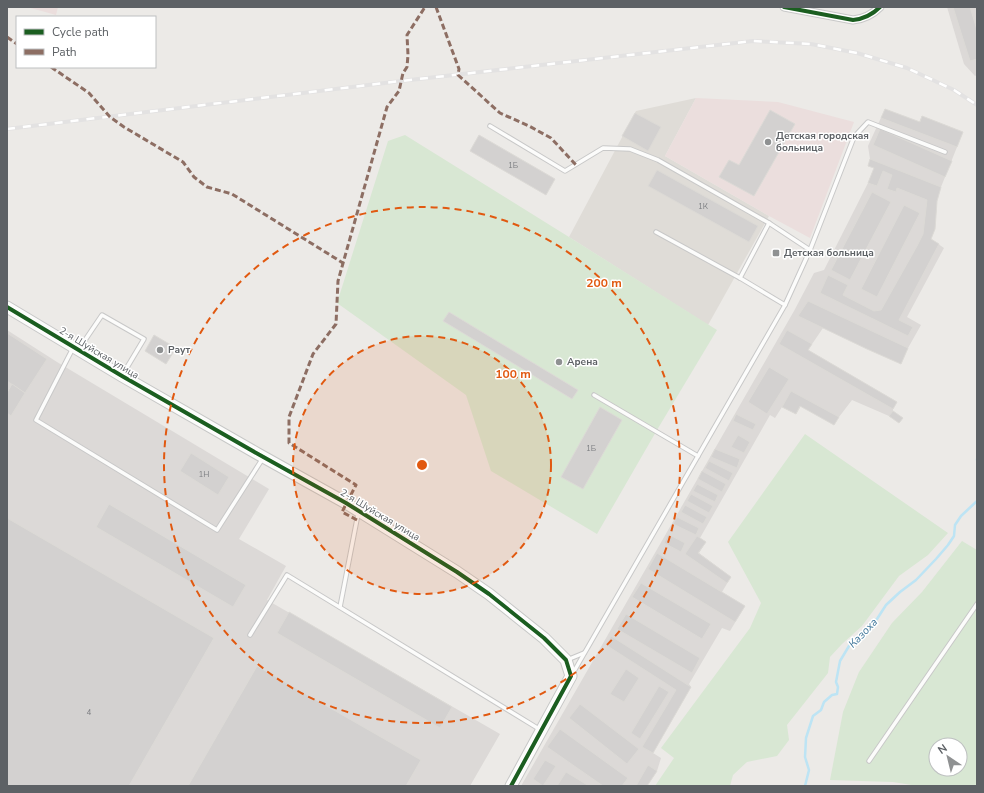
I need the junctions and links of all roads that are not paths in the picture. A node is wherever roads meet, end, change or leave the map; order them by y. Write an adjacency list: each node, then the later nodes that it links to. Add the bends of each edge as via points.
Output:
1 (784, 7): 2 (street, via 853,20 866,17)
2 (880, 7)
3 (490, 126): 5 (lane, via 565,172 603,148 630,149 658,160)
4 (945, 152): 7 (lane, via 868,122 854,138)
5 (769, 223): 7 (lane); 8 (lane)
6 (656, 232): 8 (lane)
7 (810, 250): 9 (lane)
8 (740, 278): 9 (lane)
9 (785, 305): 14 (lane)
10 (7, 307): 11 (street, 2-я Шуйская улица)
11 (76, 348): 12 (street, 2-я Шуйская улица); 12 (lane, via 102,316 144,339); 15 (lane, via 36,420 217,530)
12 (122, 376): 15 (street, 2-я Шуйская улица)
13 (594, 395): 14 (lane)
14 (698, 456): 20 (lane)
15 (264, 457): 16 (street, 2-я Шуйская улица)
16 (359, 511): 18 (lane); 21 (street, 2-я Шуйская улица, via 489,594 544,638)
17 (977, 604): 24 (lane)
18 (340, 607): 19 (lane, via 288,576); 23 (lane)
19 (250, 635)
20 (585, 653): 21 (lane); 22 (lane)
21 (566, 660): 22 (street, 2-я Шуйская улица)
22 (571, 676): 23 (street)
23 (542, 731): 25 (street)
24 (869, 761)
25 (511, 786)

